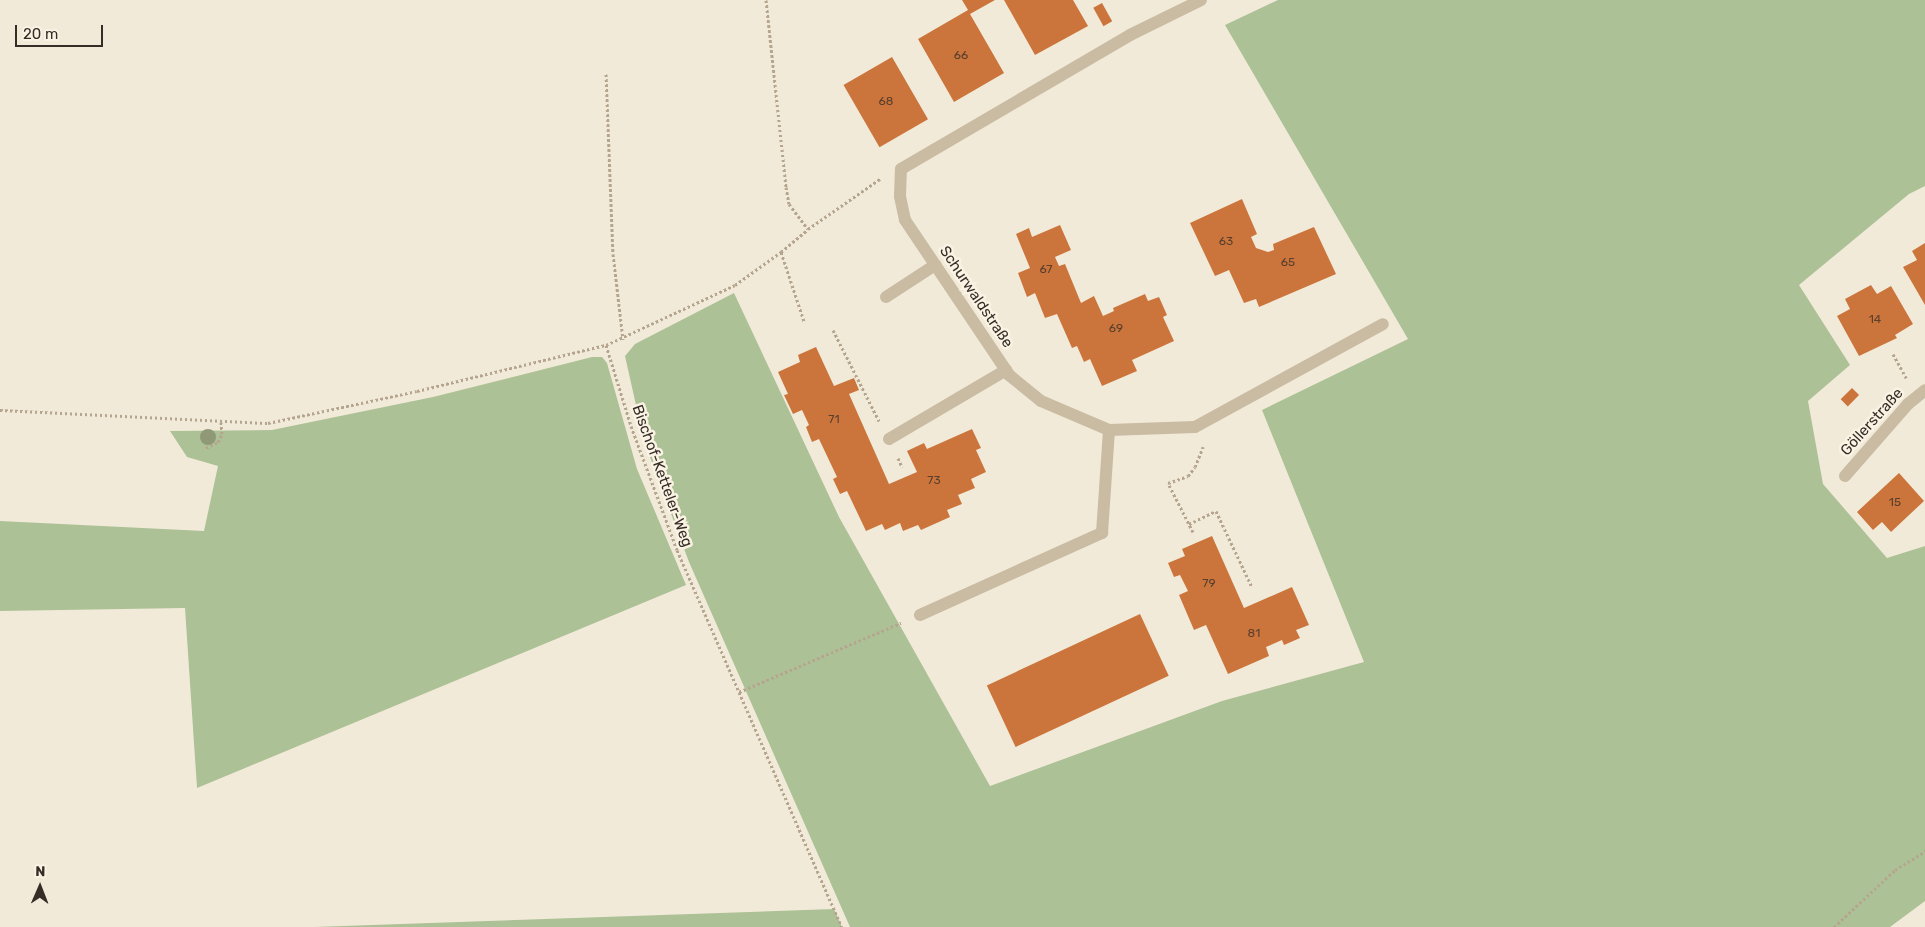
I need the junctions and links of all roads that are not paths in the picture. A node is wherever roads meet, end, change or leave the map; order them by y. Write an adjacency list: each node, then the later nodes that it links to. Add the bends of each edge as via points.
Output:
1 (1201, 0): 2 (street, Schurwaldstraße, via 1130,35 901,169 900,196 905,220)
2 (935, 265): 3 (street); 5 (street, Schurwaldstraße)
3 (886, 297)
4 (1384, 324): 7 (street, Schurwaldstraße, via 1195,427)
5 (1006, 370): 7 (street, Schurwaldstraße, via 1041,401); 8 (street)
6 (1921, 393): 9 (street, Göllerstraße)
7 (1108, 430): 10 (street, via 1102,533)
8 (888, 439)
9 (1845, 476)
10 (920, 615)

